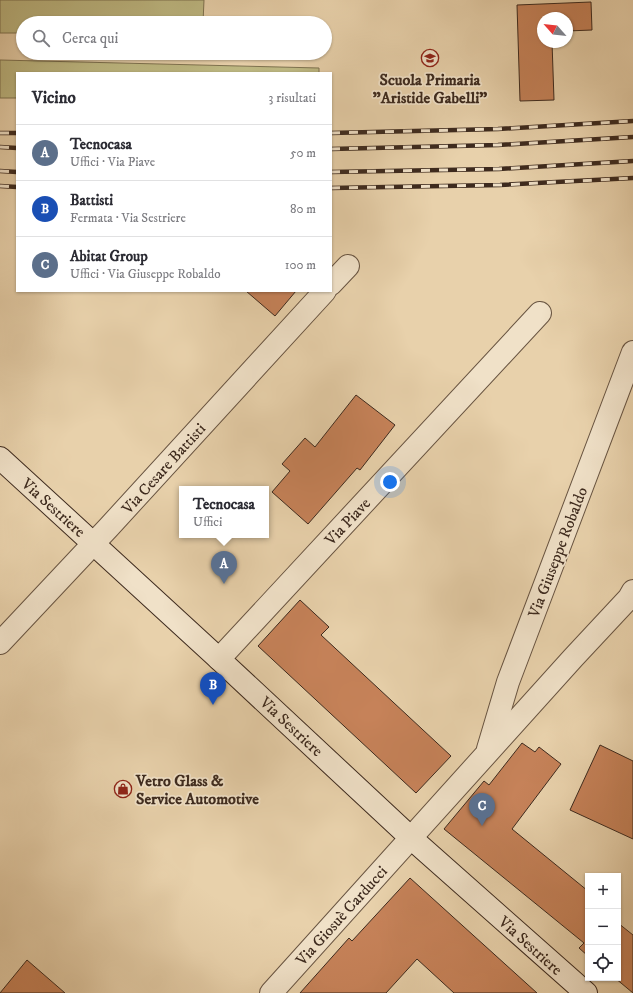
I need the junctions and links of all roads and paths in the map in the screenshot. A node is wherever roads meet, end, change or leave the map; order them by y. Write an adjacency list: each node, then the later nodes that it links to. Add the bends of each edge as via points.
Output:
1 (348, 266): 2 (street)
2 (332, 283)
3 (324, 292): 7 (street, Via Cesare Battisti)
4 (540, 313): 10 (street, Via Piave)
5 (633, 352): 11 (street, Via Giuseppe Robaldo, via 508,682)
6 (0, 458): 7 (street, Via Sestriere)
7 (94, 543): 9 (street, Via Cesare Battisti); 10 (street, Via Sestriere)
8 (633, 591): 11 (street, Via Giuseppe Robaldo)
9 (0, 643)
10 (219, 659): 12 (street, Via Sestriere)
11 (486, 754): 12 (street, Via Giuseppe Robaldo)
12 (412, 838): 13 (street, Via Giosuè Carducci); 14 (street, Via Sestriere)
13 (271, 993)
14 (586, 993)

